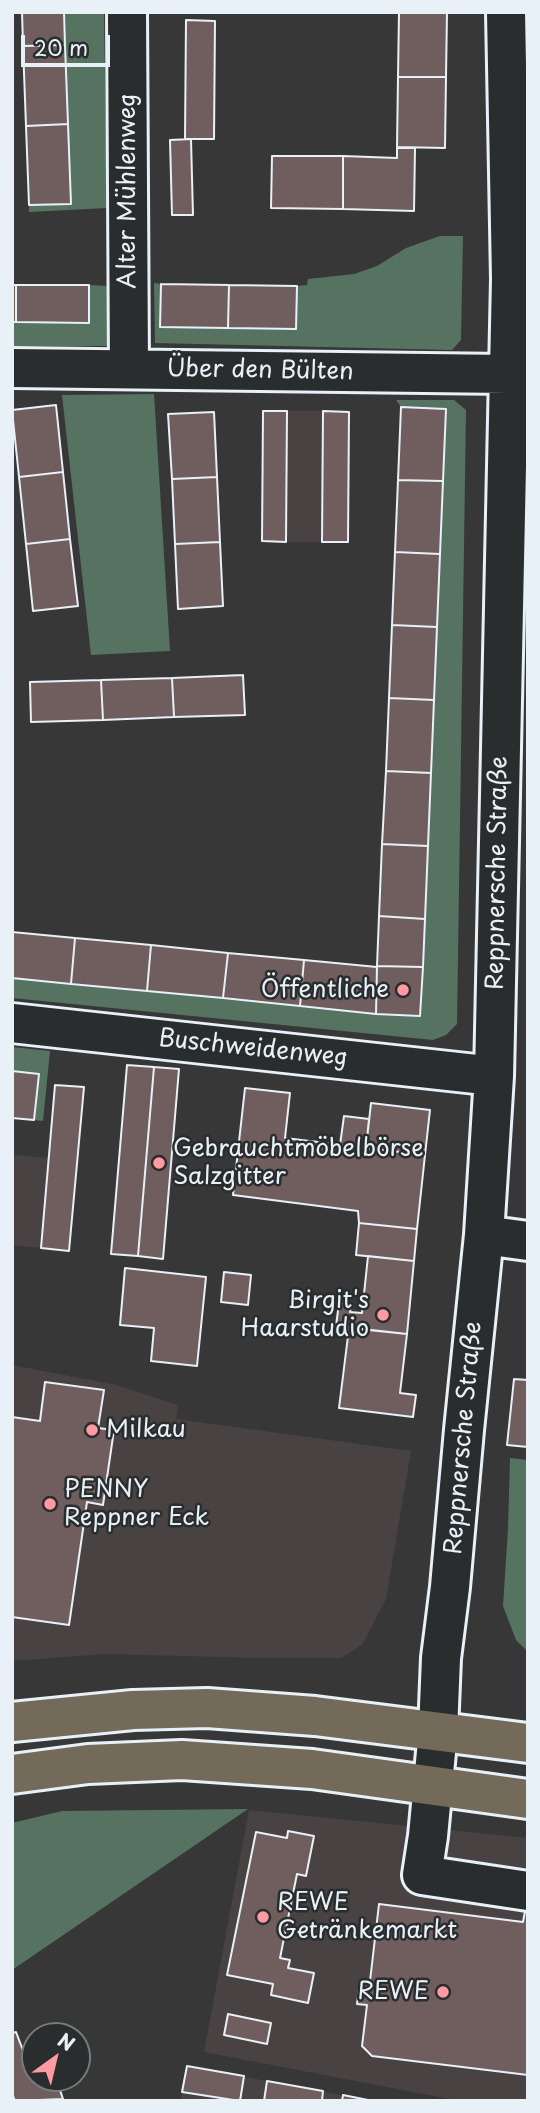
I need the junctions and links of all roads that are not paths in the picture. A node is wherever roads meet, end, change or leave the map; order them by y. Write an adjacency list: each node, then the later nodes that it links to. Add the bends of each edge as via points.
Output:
1 (127, 12): 5 (street, Alter Mühlenweg)
2 (506, 12): 3 (street, Reppnersche Straße)
3 (518, 149): 6 (street, Reppnersche Straße)
4 (12, 368): 5 (street, Über den Bülten)
5 (129, 369): 6 (street, Über den Bülten)
6 (508, 374): 8 (street, Reppnersche Straße)
7 (12, 1023): 8 (street, Buschweidenweg)
8 (494, 1076): 9 (street, Reppnersche Straße)
9 (484, 1235): 10 (street); 12 (street, Reppnersche Straße)
10 (528, 1241)
11 (12, 1722): 12 (main road, via 207,1708)
12 (438, 1731): 13 (main road); 15 (street, Reppnersche Straße)
13 (528, 1743)
14 (12, 1774): 15 (main road, via 88,1764 182,1760 312,1769)
15 (432, 1787): 16 (main road); 17 (street, Reppnersche Straße, via 422,1875)
16 (528, 1799)
17 (528, 1891)

